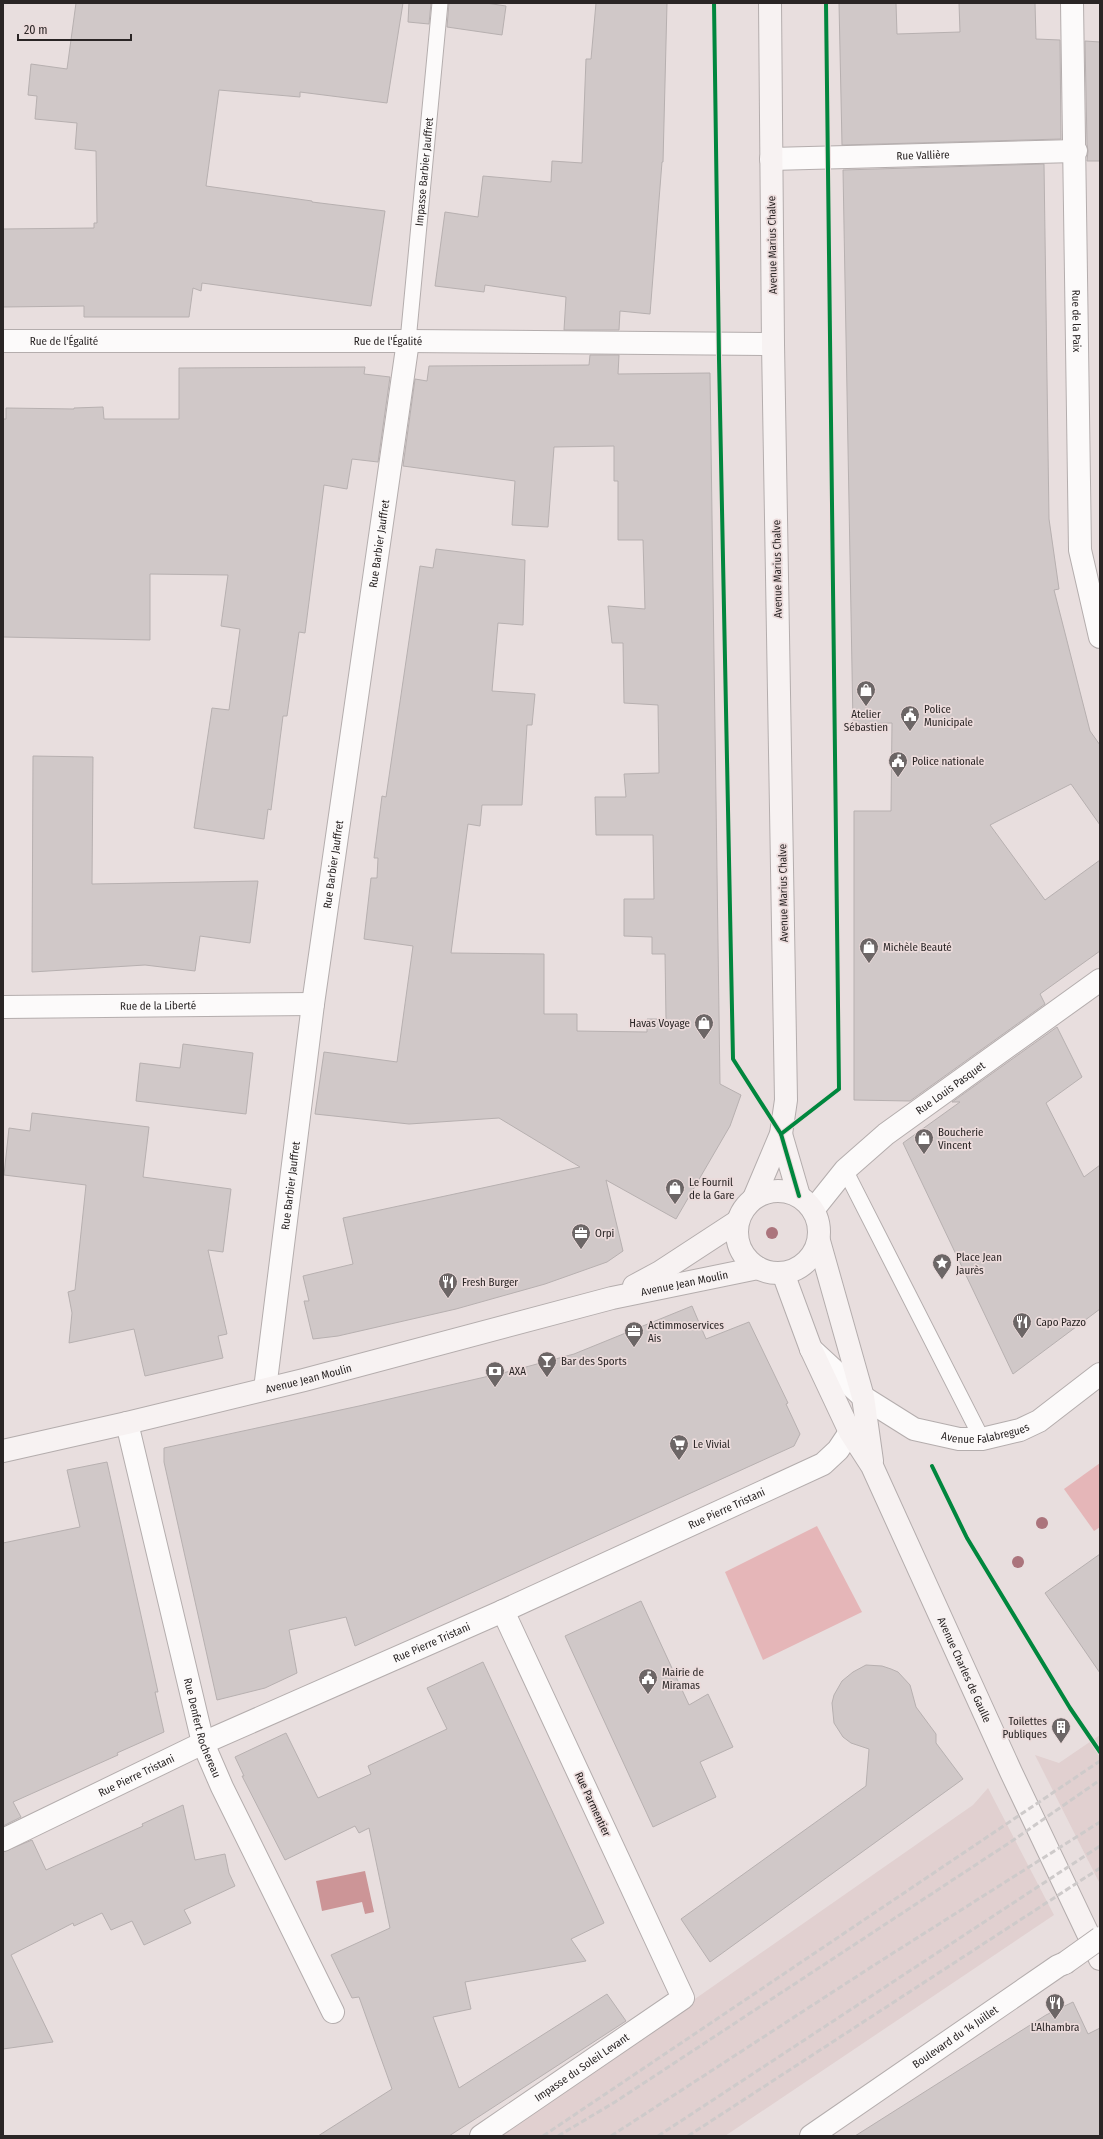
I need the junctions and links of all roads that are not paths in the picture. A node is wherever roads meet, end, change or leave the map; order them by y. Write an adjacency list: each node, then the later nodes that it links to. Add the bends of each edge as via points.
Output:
1 (440, 3): 7 (lane, Impasse Barbier Jauffret)
2 (770, 3): 5 (main road, Avenue Marius Chalve)
3 (1072, 3): 4 (street, Rue de la Paix)
4 (1076, 151): 5 (street, Rue Vallière); 9 (street, Rue de la Paix, via 1080,550)
5 (771, 159): 8 (main road, Avenue Marius Chalve)
6 (3, 341): 7 (street, Rue de l'Égalité)
7 (408, 341): 8 (street, Rue de l'Égalité); 11 (street, Rue Barbier Jauffret)
8 (773, 344): 13 (main road, Avenue Marius Chalve, via 786,1100)
9 (1100, 637)
10 (1100, 980): 14 (street, Rue Louis Pasquet, via 886,1134)
11 (313, 1004): 12 (street, Rue de la Liberté); 24 (street, Rue Barbier Jauffret)
12 (3, 1007)
13 (781, 1134): 15 (main road, Avenue Marius Chalve); 16 (main road, Avenue Marius Chalve)
14 (845, 1170): 16 (street, Rue Louis Pasquet); 28 (lane)
15 (754, 1198): 16 (main road, via 764,1193 788,1191); 17 (main road, via 744,1208)
16 (806, 1203): 18 (main road, via 820,1228)
17 (738, 1221): 19 (main road, via 737,1235 740,1248 747,1260); 21 (main road, Avenue Jean Moulin, via 660,1272)
18 (819, 1241): 20 (main road, via 806,1263 795,1270); 25 (main road)
19 (758, 1268): 20 (main road, via 770,1273); 21 (main road, Avenue Jean Moulin)
20 (783, 1273): 22 (main road)
21 (612, 1298): 24 (main road, Avenue Jean Moulin)
22 (811, 1349): 25 (street); 27 (main road)
23 (1100, 1374): 28 (street, Avenue Falabregues, via 1039,1421 1020,1430)
24 (265, 1389): 26 (main road, Avenue Jean Moulin)
25 (863, 1397): 28 (street, Avenue Falabregues, via 914,1429 959,1439); 30 (main road)
26 (127, 1423): 29 (main road, Avenue Jean Moulin); 32 (street, Rue Denfert Rochereau)
27 (850, 1432): 30 (main road); 31 (street, Rue Pierre Tristani, via 838,1450 822,1464)
28 (982, 1439)
29 (3, 1450)
30 (872, 1466): 35 (main road, Avenue Charles de Gaulle, via 1011,1772)
31 (503, 1611): 32 (street, Rue Pierre Tristani); 36 (street, Rue Parmentier)
32 (203, 1743): 33 (street, Rue Pierre Tristani); 37 (street, Rue Denfert Rochereau, via 222,1787)
33 (3, 1840)
34 (1100, 1938): 39 (street, Boulevard du 14 Juillet, bridge)
35 (1100, 1959)
36 (683, 1998): 38 (street, Impasse du Soleil Levant)
37 (333, 2012)
38 (481, 2136)
39 (811, 2136)

